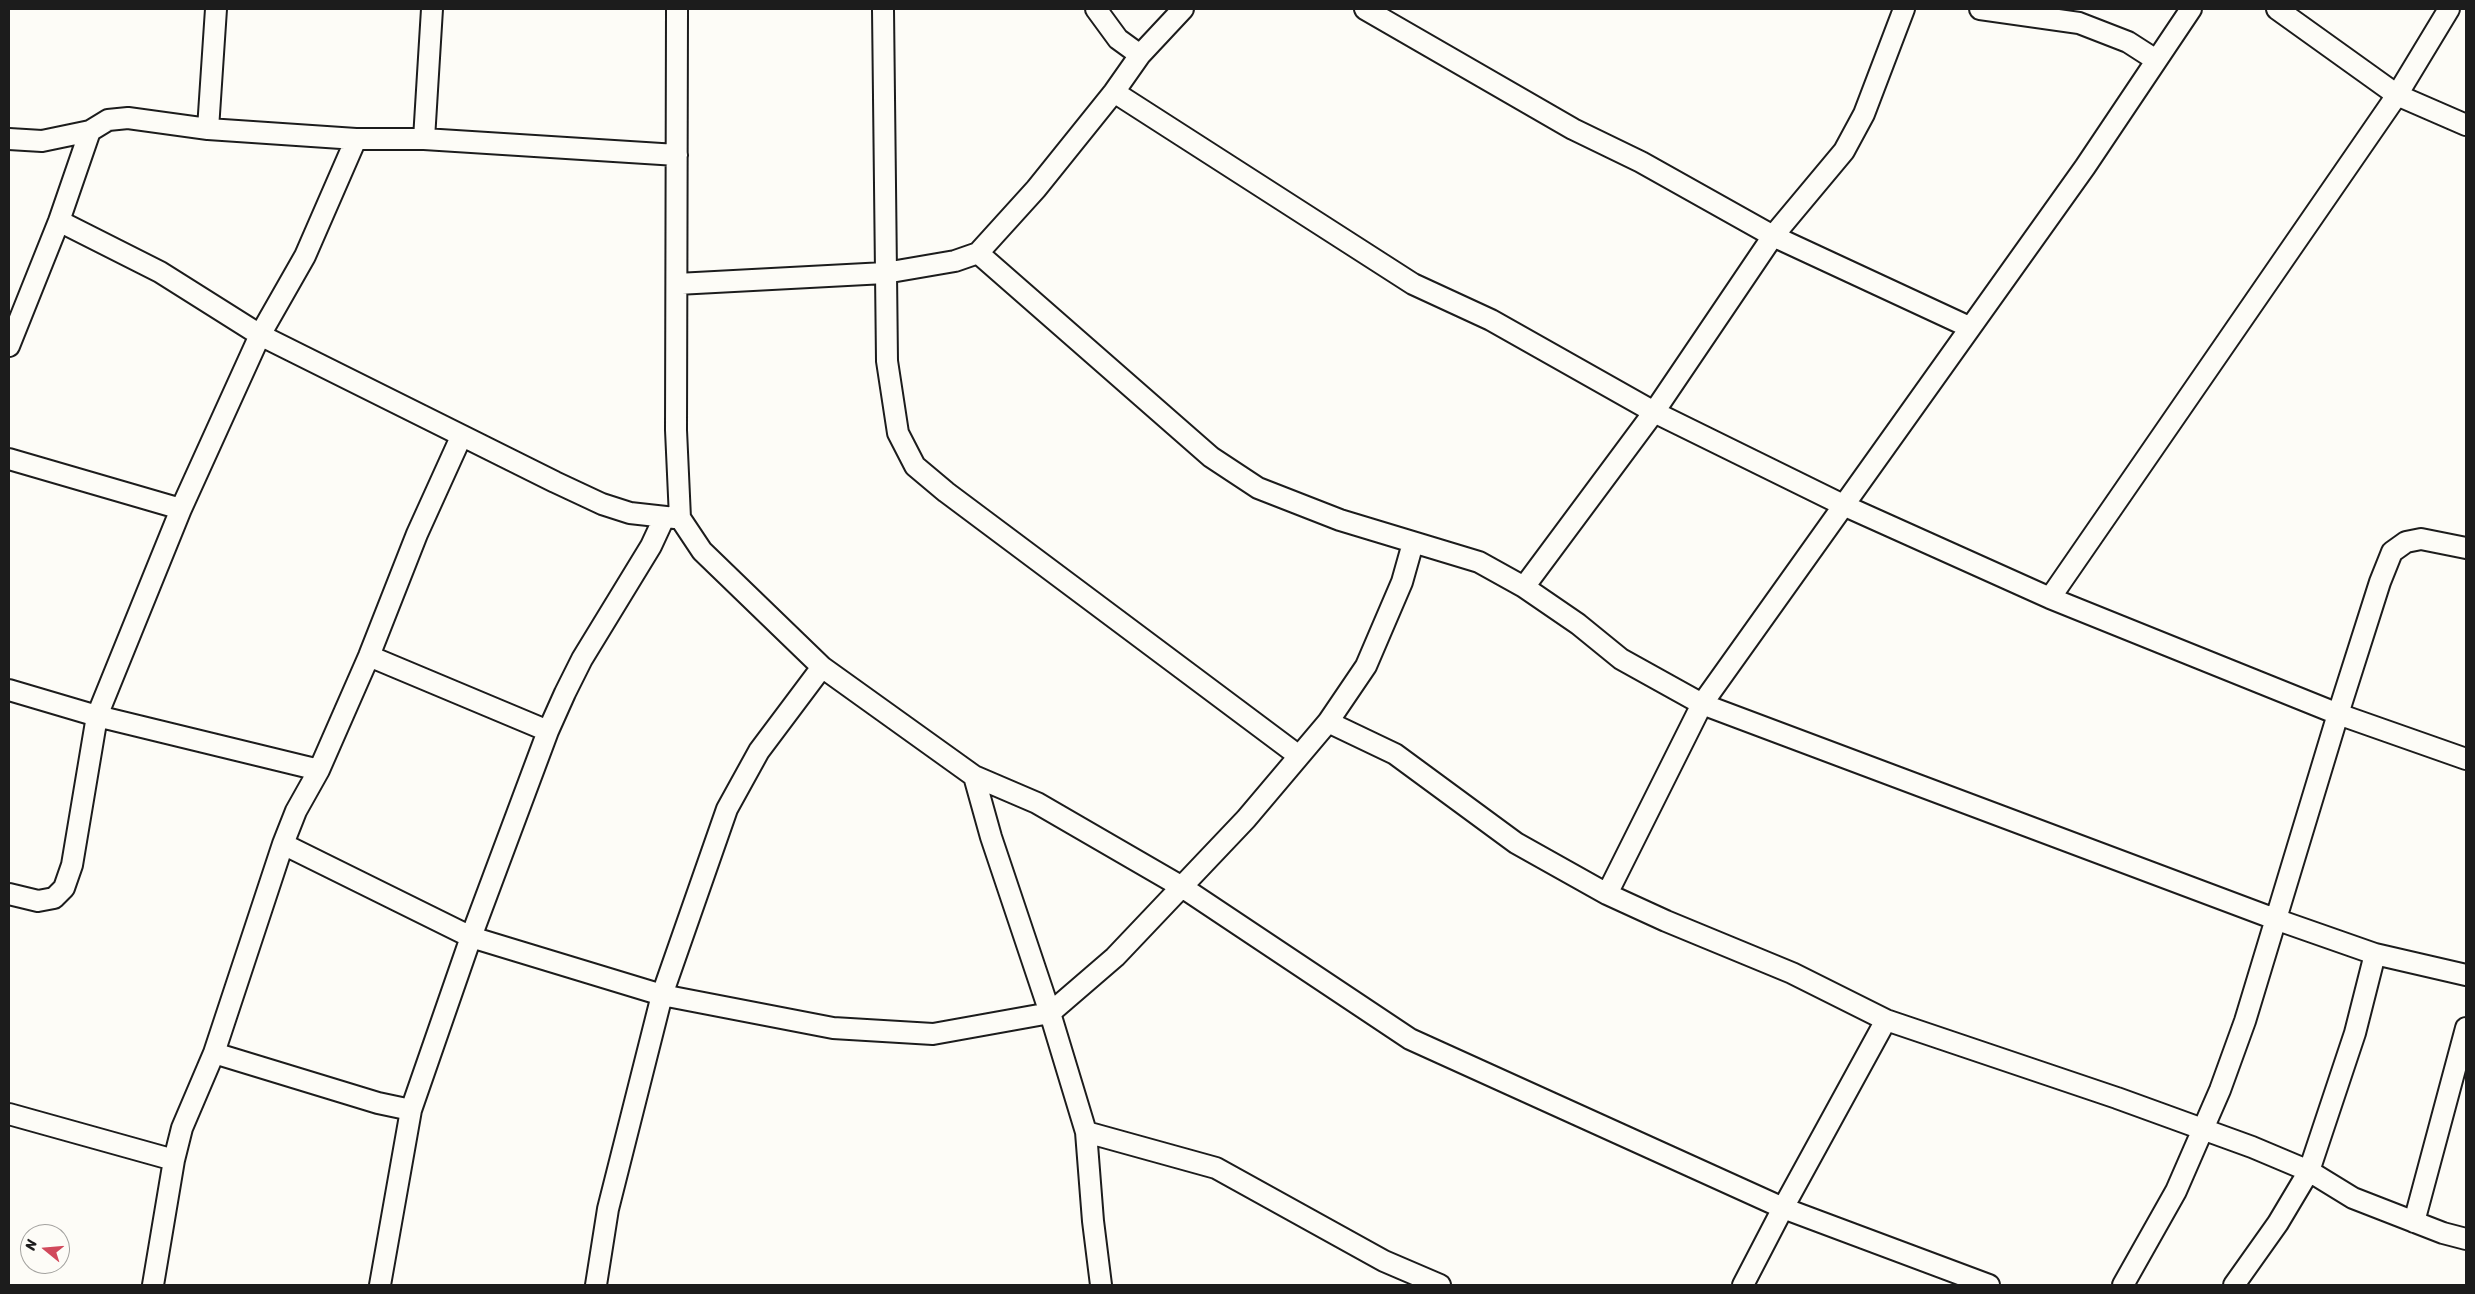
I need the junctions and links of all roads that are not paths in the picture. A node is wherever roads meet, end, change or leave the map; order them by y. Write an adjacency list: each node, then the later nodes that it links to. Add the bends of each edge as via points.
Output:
1 (216, 9): 18 (street)
2 (432, 9): 22 (street)
3 (677, 9): 23 (street)
4 (883, 9): 27 (street)
5 (1096, 9): 13 (street, via 1118,39)
6 (1183, 9): 13 (street)
7 (1365, 9): 25 (street, via 1573,129 1641,162)
8 (1904, 9): 25 (street, via 1864,114 1844,151)
9 (1980, 9): 14 (street, via 2079,23 2128,42)
10 (2191, 9): 14 (street)
11 (2277, 9): 16 (street)
12 (2449, 9): 16 (street)
13 (1140, 55): 15 (street)
14 (2156, 60): 29 (street, via 2085,167)
15 (1114, 92): 26 (street, via 1036,189); 32 (street, via 1413,284 1491,320)
16 (2397, 95): 17 (street); 41 (street)
17 (2466, 125)
18 (208, 129): 19 (street, via 128,118 108,120); 21 (street)
19 (90, 131): 20 (street, via 42,141); 24 (street)
20 (9, 139)
21 (356, 139): 22 (street); 30 (street, via 305,256)
22 (424, 139): 23 (street)
23 (677, 156): 28 (street)
24 (59, 221): 30 (street, via 160,272); 31 (street)
25 (1773, 236): 29 (street); 32 (street)
26 (978, 253): 27 (street, via 955,261); 38 (street, via 1211,457 1258,488 1340,520)
27 (885, 273): 28 (street); 50 (street, via 887,360 898,433 915,466)
28 (677, 284): 37 (street)
29 (1969, 327): 35 (street)
30 (260, 335): 33 (street); 36 (street)
31 (9, 346)
32 (1654, 412): 35 (street); 40 (street)
33 (461, 437): 37 (street, via 602,504 630,513); 42 (street, via 417,534)
34 (9, 460): 36 (street)
35 (1844, 505): 41 (street); 45 (street)
36 (181, 509): 47 (street)
37 (672, 518): 43 (street); 49 (street, via 651,546 582,659)
38 (1413, 543): 40 (street, via 1479,562); 48 (street, via 1402,582 1366,666)
39 (2466, 548): 46 (street, via 2421,539 2406,542 2392,552)
40 (1524, 587): 45 (street, via 1621,659)
41 (2050, 598): 46 (street)
42 (369, 656): 49 (street); 52 (street)
43 (822, 667): 53 (street); 62 (street, via 759,751 727,809)
44 (9, 690): 47 (street)
45 (1702, 704): 57 (street); 58 (street)
46 (2338, 714): 51 (street); 58 (street)
47 (97, 716): 52 (street); 56 (street, via 72,865 64,888 54,898 38,901)
48 (1328, 722): 50 (street); 57 (street, via 1395,754 1516,843)
49 (548, 731): 59 (street)
50 (1299, 756): 55 (street)
51 (2466, 759)
52 (319, 770): 54 (street)
53 (974, 776): 55 (street, via 1037,803); 63 (street)
54 (282, 844): 59 (street); 66 (street)
55 (1182, 887): 63 (street, via 1116,957); 73 (street, via 1410,1038)
56 (9, 894)
57 (1607, 894): 64 (street, via 1792,973)
58 (2275, 920): 60 (street); 69 (street, via 2245,1022)
59 (472, 937): 62 (street); 67 (street)
60 (2375, 954): 61 (street); 72 (street, via 2355,1033)
61 (2466, 975)
62 (662, 995): 63 (street, via 833,1028 933,1034); 78 (street, via 608,1209)
63 (1050, 1013): 70 (street)
64 (1886, 1020): 69 (street); 73 (street)
65 (2466, 1028): 74 (street)
66 (214, 1053): 67 (street); 71 (street, via 182,1128)
67 (411, 1110): 77 (street)
68 (9, 1114): 71 (street)
69 (2202, 1129): 72 (street); 83 (street, via 2176,1190)
70 (1086, 1132): 79 (street, via 1092,1221); 80 (street, via 1216,1168 1384,1261)
71 (174, 1160): 76 (street)
72 (2309, 1171): 74 (street, via 2353,1198); 84 (street, via 2278,1223)
73 (1783, 1208): 81 (street); 82 (street)
74 (2414, 1222): 75 (street)
75 (2466, 1239)
76 (153, 1285)
77 (380, 1285)
78 (596, 1285)
79 (1101, 1285)
80 (1440, 1285)
81 (1743, 1285)
82 (1989, 1285)
83 (2123, 1285)
84 (2234, 1285)

